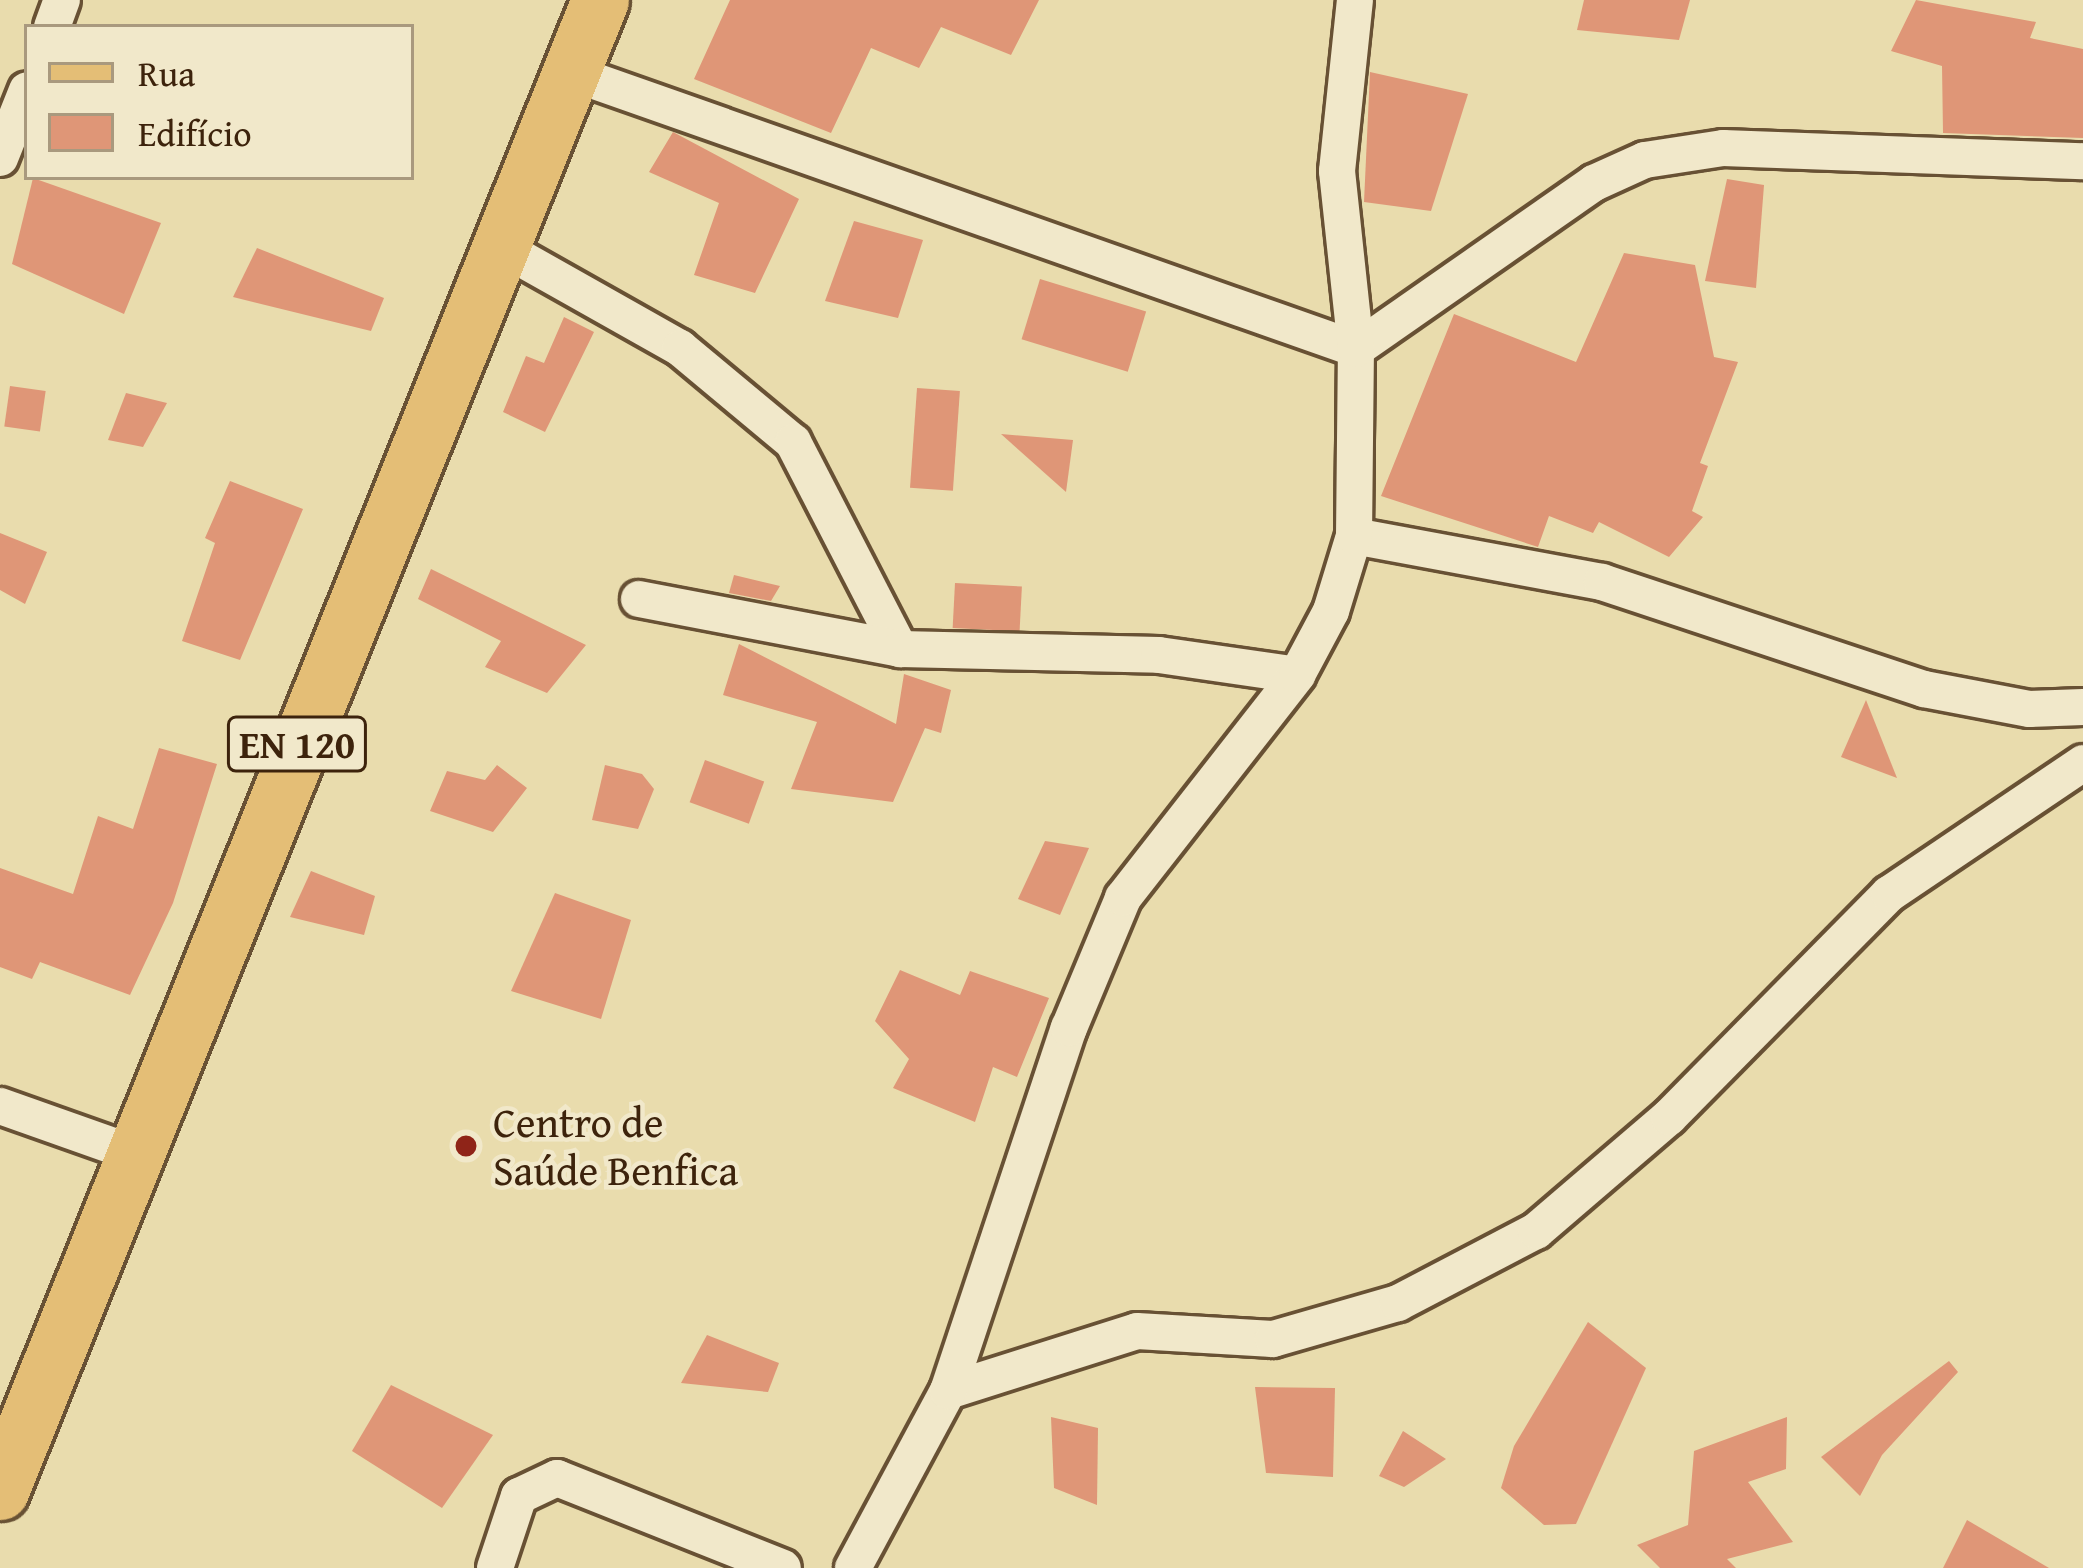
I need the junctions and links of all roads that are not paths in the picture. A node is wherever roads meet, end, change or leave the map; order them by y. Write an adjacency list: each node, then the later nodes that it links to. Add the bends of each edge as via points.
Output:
1 (600, 0): 3 (main road, EN 120)
2 (1355, 0): 8 (street, via 1337,171)
3 (568, 72): 7 (main road, EN 120); 8 (street)
4 (24, 98): 5 (street)
5 (0, 158)
6 (2083, 161): 8 (street, via 1723,148 1645,160 1576,195)
7 (499, 246): 11 (street, via 680,348 793,442); 16 (main road, EN 120)
8 (1356, 349): 9 (street)
9 (1354, 536): 12 (street); 13 (street, via 1602,582 1924,689 2029,709)
10 (639, 599): 11 (street)
11 (900, 649): 12 (street, via 1159,655)
12 (1297, 675): 17 (street, via 1123,898 1069,1028)
13 (2083, 706)
14 (2083, 763): 17 (street, via 1889,894 1669,1117 1536,1231 1398,1303 1273,1339 1137,1331)
15 (0, 1106): 16 (street)
16 (130, 1152): 18 (main road, EN 120)
17 (949, 1391): 21 (street)
18 (0, 1491)
19 (495, 1568): 20 (street, via 519,1496 557,1478)
20 (783, 1568)
21 (853, 1568)

